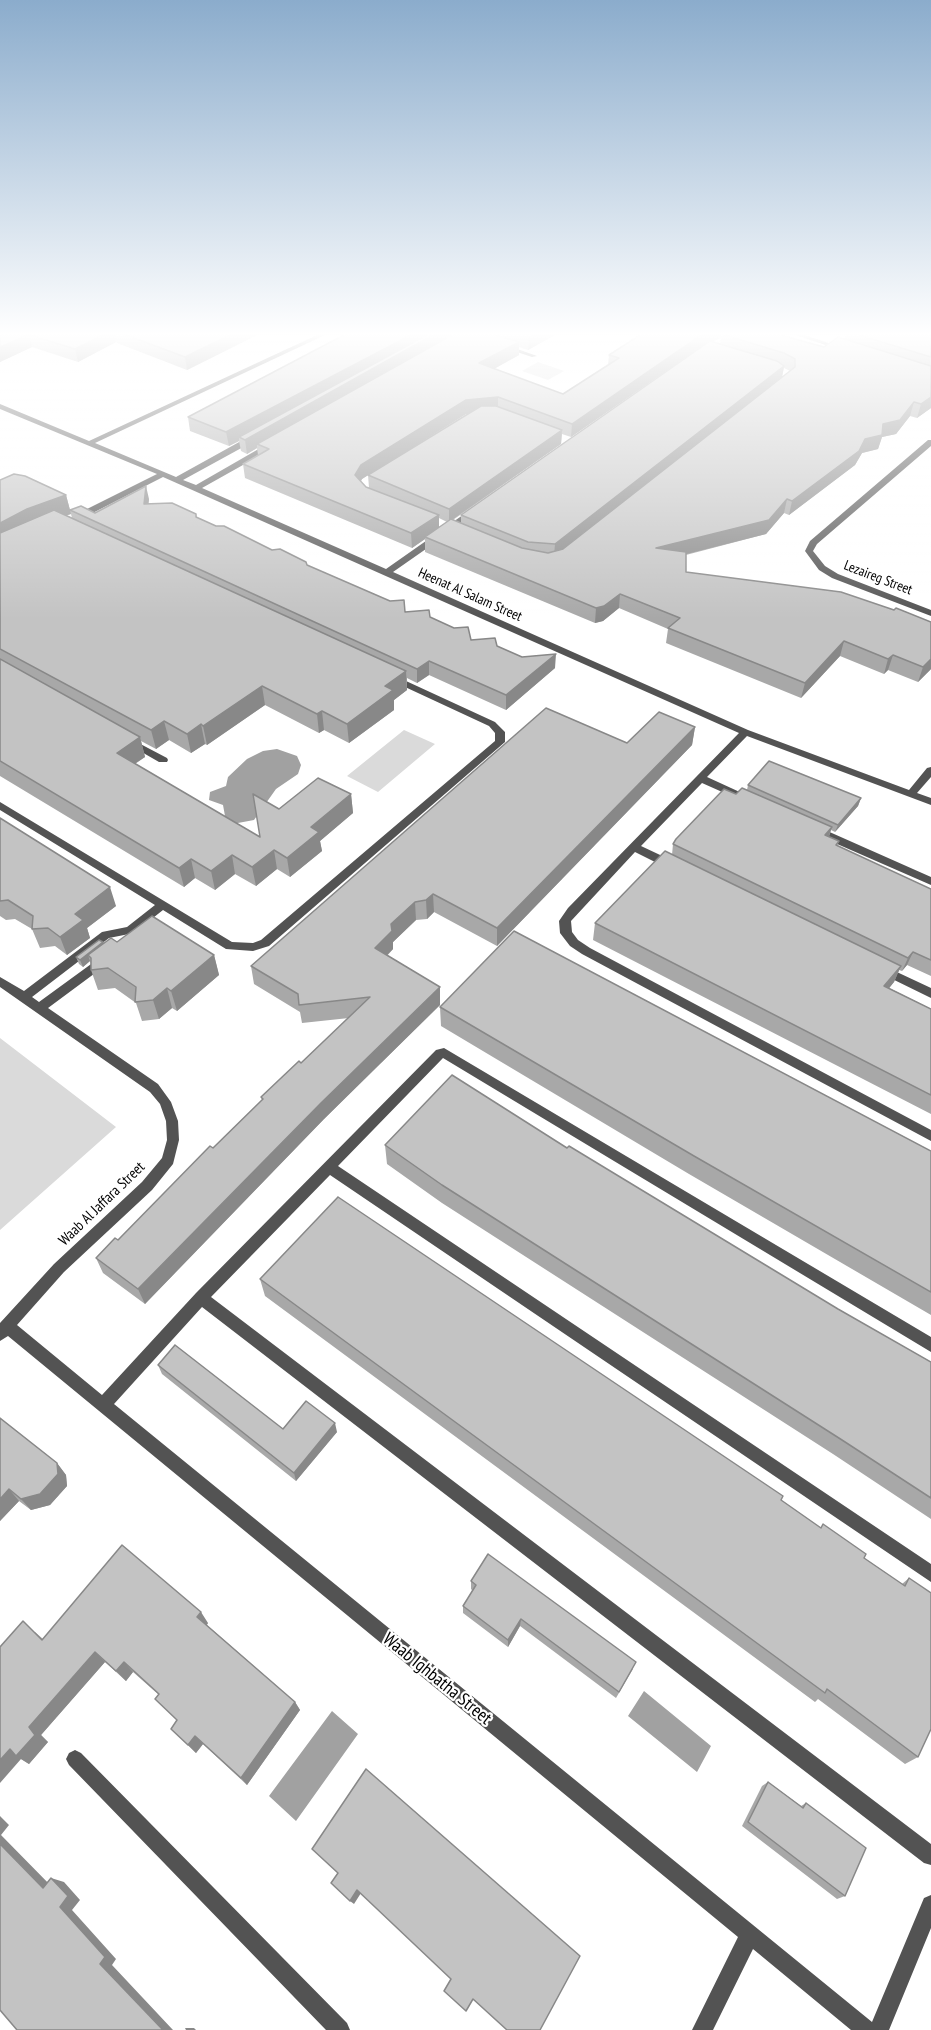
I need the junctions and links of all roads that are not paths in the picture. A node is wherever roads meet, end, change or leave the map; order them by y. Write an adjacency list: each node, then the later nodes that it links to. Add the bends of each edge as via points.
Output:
1 (59, 430): 5 (street, Heenat Al Salam Street)
2 (117, 430): 5 (street)
3 (260, 434): 8 (street)
4 (280, 440): 9 (street)
5 (90, 442): 7 (street, Heenat Al Salam Street)
6 (931, 442): 16 (street, Lezaireg Street, via 808,551 835,576)
7 (163, 474): 8 (street, Heenat Al Salam Street); 11 (street, via 92,512)
8 (176, 480): 9 (street, Heenat Al Salam Street)
9 (196, 488): 15 (street, Heenat Al Salam Street)
10 (478, 509): 13 (street)
11 (70, 519)
12 (440, 525): 13 (street)
13 (450, 529): 14 (street); 15 (street)
14 (460, 533)
15 (386, 573): 18 (street, Heenat Al Salam Street)
16 (931, 613)
17 (384, 674): 31 (street, via 492,724 500,732 500,741 265,943 230,946)
18 (745, 732): 22 (street); 23 (street, Heenat Al Salam Street)
19 (122, 737): 20 (street)
20 (163, 760)
21 (931, 770): 23 (street)
22 (700, 778): 26 (street); 28 (street)
23 (911, 794): 24 (street, Heenat Al Salam Street)
24 (931, 802)
25 (0, 805): 31 (street)
26 (763, 806)
27 (805, 825): 30 (street)
28 (634, 847): 29 (street); 38 (street, via 566,921 566,933 573,943)
29 (687, 873)
30 (931, 881)
31 (163, 906): 32 (street)
32 (130, 930): 36 (street, via 106,936); 37 (street, via 118,949)
33 (878, 967): 35 (street)
34 (0, 981): 36 (street, Waab Al Jaffara Street)
35 (931, 993)
36 (22, 998): 37 (street, Waab Al Jaffara Street)
37 (39, 1009): 41 (street, Waab Al Jaffara Street, via 154,1088 172,1121 173,1140 168,1160 147,1186 59,1268)
38 (931, 1136)
39 (329, 1167): 40 (street); 42 (street, via 436,1056 444,1053); 44 (street)
40 (201, 1298): 43 (street); 46 (street)
41 (4, 1331): 43 (street, Waab Ighbatha Street)
42 (931, 1345)
43 (103, 1405): 48 (street, Waab Ighbatha Street)
44 (931, 1574)
45 (75, 1760): 49 (street)
46 (931, 1856)
47 (931, 1905): 52 (street)
48 (749, 1936): 50 (street); 51 (street, Waab Ighbatha Street)
49 (340, 2030)
50 (702, 2030)
51 (867, 2030)
52 (879, 2030)

